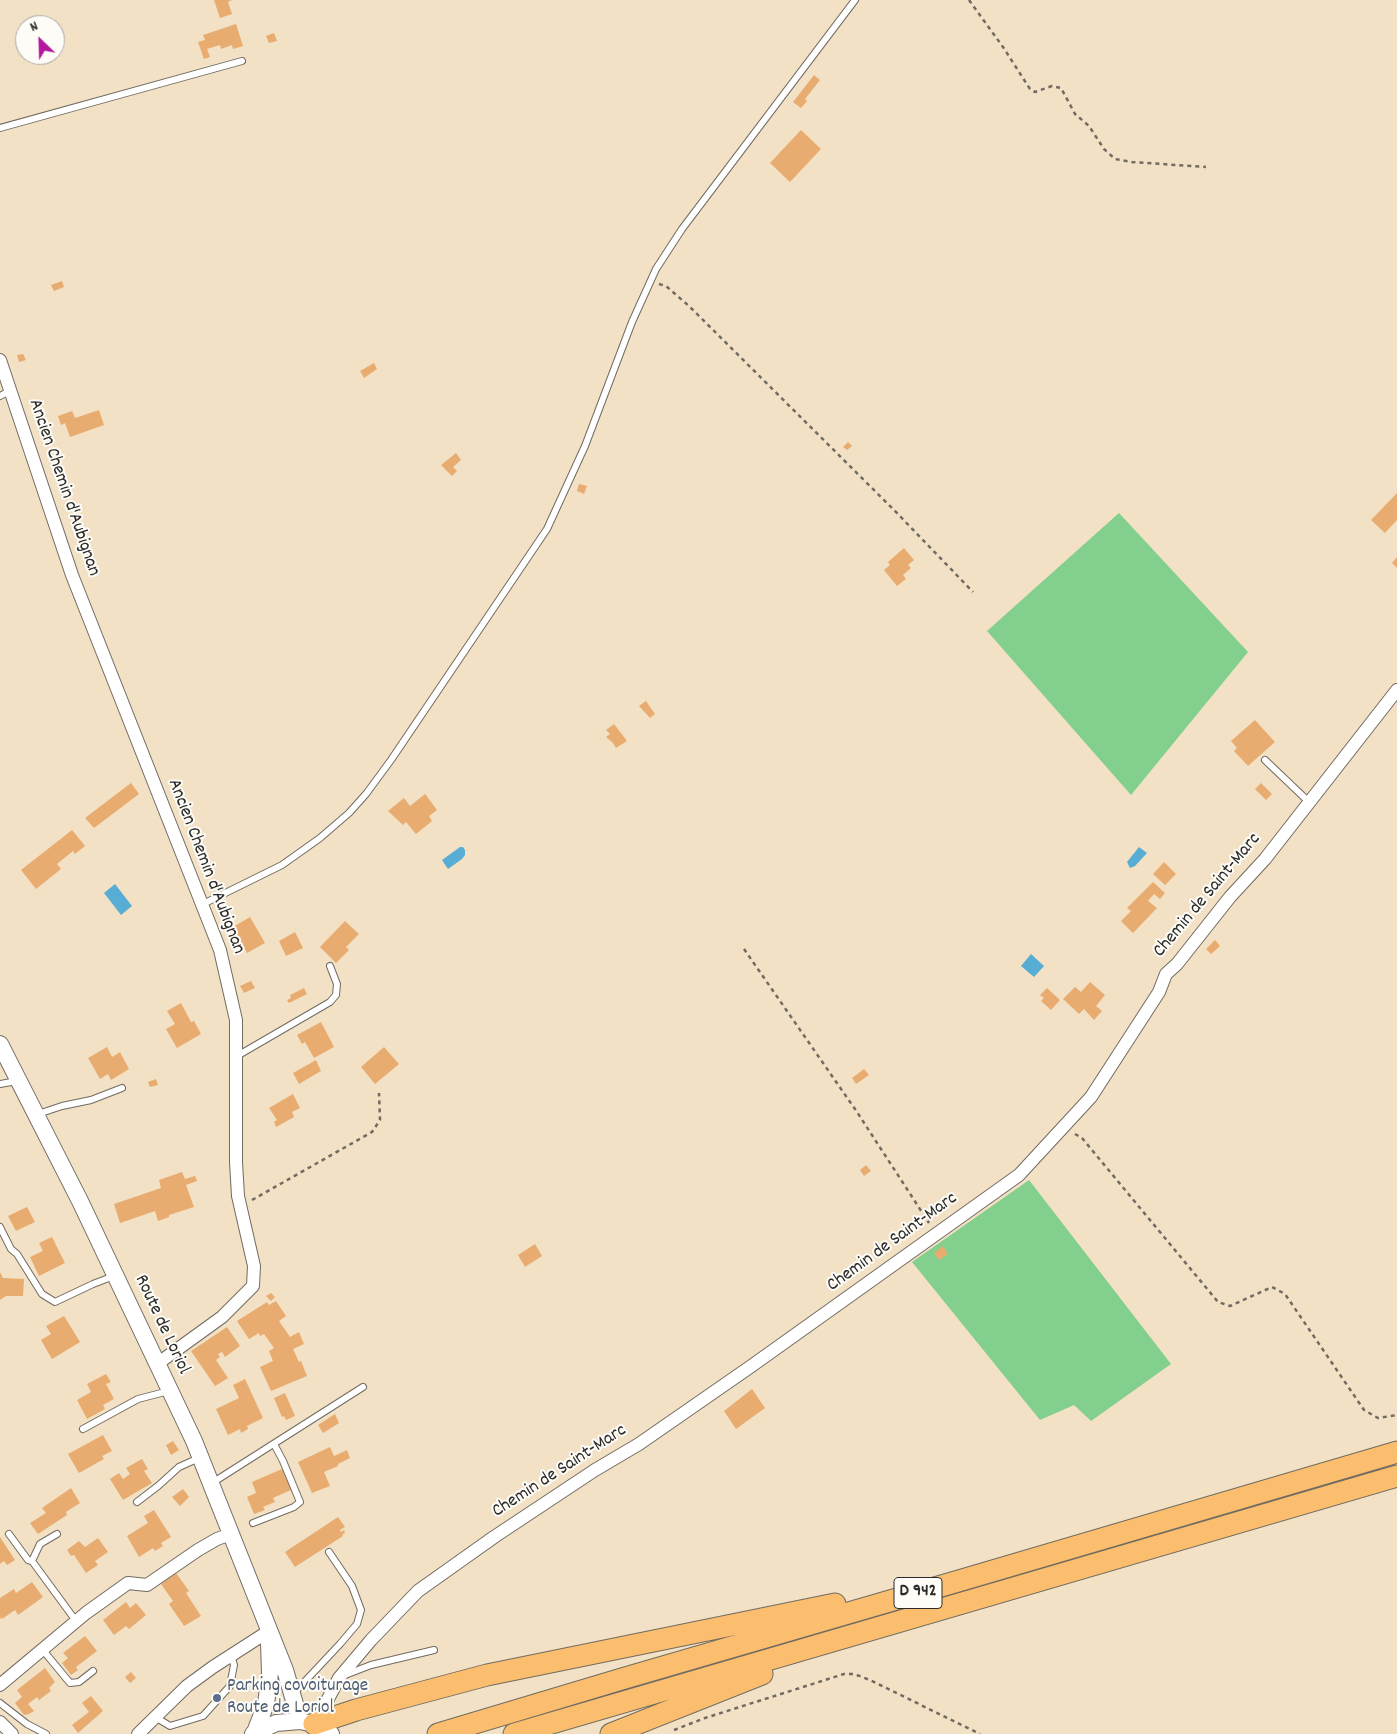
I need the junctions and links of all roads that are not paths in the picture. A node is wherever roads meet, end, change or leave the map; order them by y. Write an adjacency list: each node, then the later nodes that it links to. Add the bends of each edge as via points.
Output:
1 (855, 0): 9 (lane, via 682,229 656,269 632,322 585,446 547,529 391,760 366,794 320,838 282,866)
2 (242, 62): 3 (lane)
3 (0, 128)
4 (0, 360): 5 (street, Ancien Chemin d'Aubignan)
5 (5, 394): 9 (street, Ancien Chemin d'Aubignan, via 44,488 72,575)
6 (1397, 690): 8 (street, Chemin de Saint-Marc)
7 (1265, 760): 8 (lane)
8 (1310, 802): 43 (street, Chemin de Saint-Marc, via 1166,974 1160,992 1091,1097 1019,1175 647,1439 525,1516 418,1591)
9 (202, 905): 12 (street, Ancien Chemin d'Aubignan, via 220,950 236,1020)
10 (330, 966): 12 (lane, via 337,984 336,995 330,1002)
11 (0, 1044): 13 (street, Route de Loriol)
12 (237, 1056): 19 (street, Ancien Chemin d'Aubignan, via 238,1196 254,1266 254,1286 222,1317)
13 (18, 1081): 14 (lane); 16 (street, Route de Loriol)
14 (0, 1084)
15 (122, 1088): 16 (lane)
16 (37, 1117): 18 (street, Route de Loriol)
17 (0, 1226): 18 (lane, via 11,1249 42,1294 55,1302)
18 (115, 1276): 19 (street, Route de Loriol)
19 (157, 1364): 21 (street, Route de Loriol)
20 (363, 1387): 23 (lane)
21 (170, 1391): 22 (lane, via 138,1399); 25 (street, Route de Loriol)
22 (83, 1429)
23 (274, 1444): 27 (lane); 29 (lane, via 300,1502)
24 (1397, 1452): 35 (highway, D 942)
25 (200, 1457): 27 (street, Route de Loriol); 28 (lane, via 179,1467)
26 (1397, 1476): 36 (highway, D 942)
27 (211, 1484): 32 (street, Route de Loriol)
28 (137, 1502)
29 (253, 1523)
30 (9, 1534): 34 (lane)
31 (57, 1534): 34 (lane, via 40,1544)
32 (231, 1534): 37 (street, via 198,1550 147,1585 128,1583); 38 (street, Route de Loriol)
33 (329, 1552): 45 (lane, via 352,1586 361,1610 357,1624)
34 (32, 1561): 37 (lane)
35 (956, 1582): 49 (highway, D 942, via 877,1595 487,1675 356,1710); 54 (highway, D 942)
36 (965, 1602): 55 (highway, D 942); 56 (highway, D 942, via 767,1672)
37 (76, 1621): 39 (street)
38 (269, 1631): 41 (street); 45 (street, Route de Loriol); 50 (street, Route de Loriol, via 270,1673 266,1704)
39 (42, 1649): 42 (lane, via 70,1683 79,1682); 44 (street)
40 (434, 1650): 43 (lane, via 371,1664)
41 (231, 1655): 47 (street, via 187,1686); 47 (lane, via 234,1665 230,1686 203,1716 170,1726)
42 (93, 1671)
43 (340, 1678): 49 (street, Chemin de Saint-Marc)
44 (0, 1685)
45 (291, 1696): 49 (street, Route de Loriol)
46 (0, 1703): 52 (lane)
47 (155, 1718): 53 (street)
48 (0, 1722): 51 (street)
49 (318, 1728): 50 (street, Route de Loriol, via 276,1722)
50 (254, 1733)
51 (12, 1734)
52 (46, 1734)
53 (138, 1734)
54 (438, 1734)
55 (514, 1734)
56 (612, 1734)

